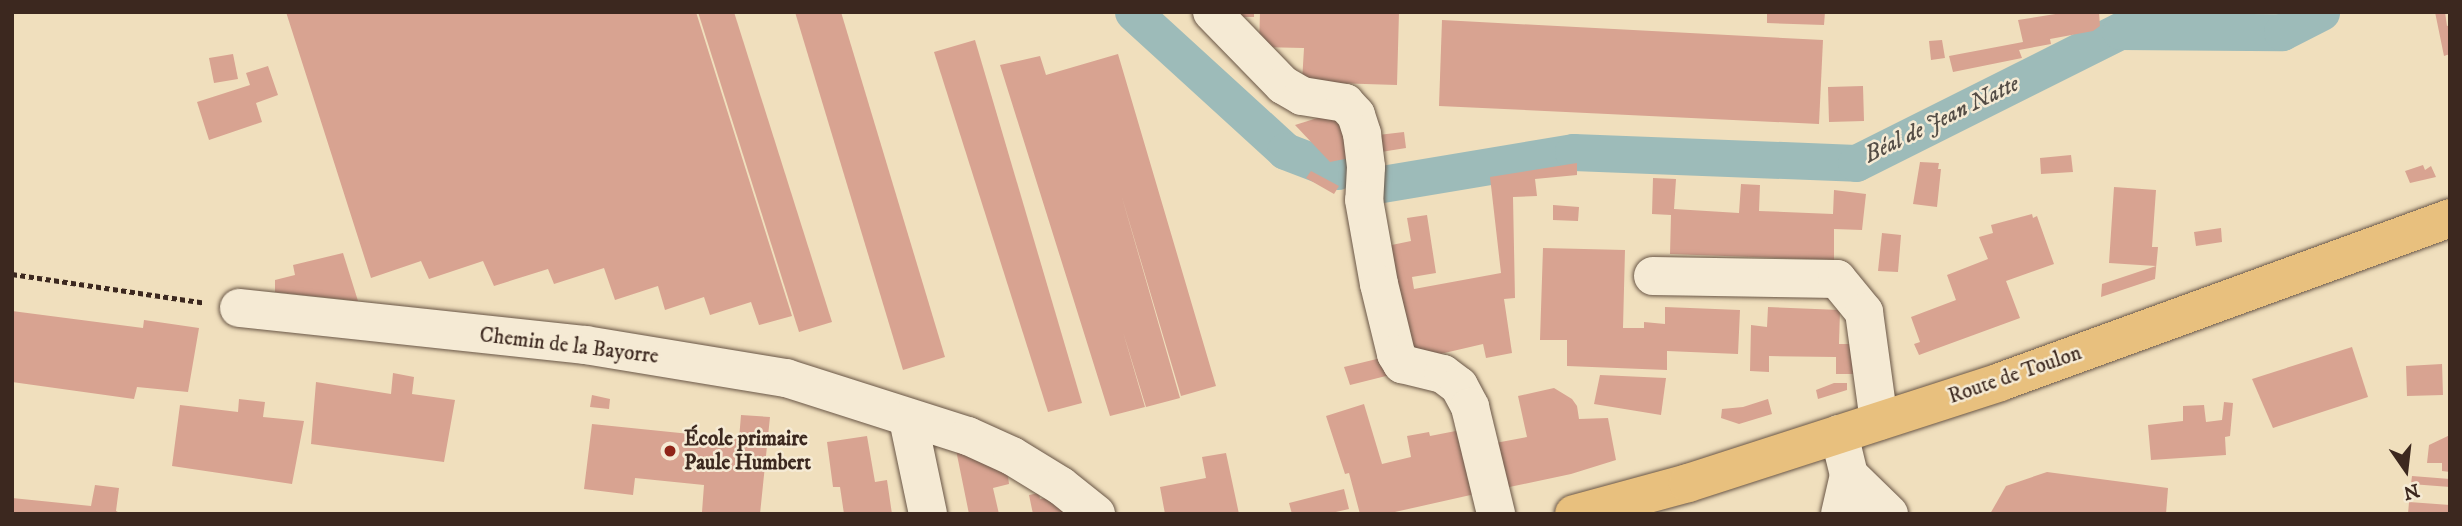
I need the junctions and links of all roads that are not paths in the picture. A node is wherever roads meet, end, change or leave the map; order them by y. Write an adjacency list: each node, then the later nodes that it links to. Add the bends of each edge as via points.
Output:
1 (1212, 12): 11 (street, via 1283,85 1302,96 1345,103 1356,116 1366,167 1364,200 1396,354 1402,363 1443,374 1459,386 1470,407)
2 (2450, 218): 6 (main road, Route de Toulon, via 2000,382)
3 (1653, 276): 6 (street, via 1837,279 1864,312)
4 (239, 308): 5 (street, Chemin de la Bayorre, via 586,345 786,378)
5 (908, 419): 9 (street); 10 (street, Chemin de la Bayorre, via 968,436 1012,456 1061,485)
6 (1879, 421): 7 (main road, Route de Toulon)
7 (1839, 434): 8 (street); 12 (main road, Route de Toulon)
8 (1849, 475): 13 (street); 14 (street)
9 (928, 514)
10 (1096, 514)
11 (1496, 514)
12 (1574, 514)
13 (1840, 514)
14 (1889, 514)

